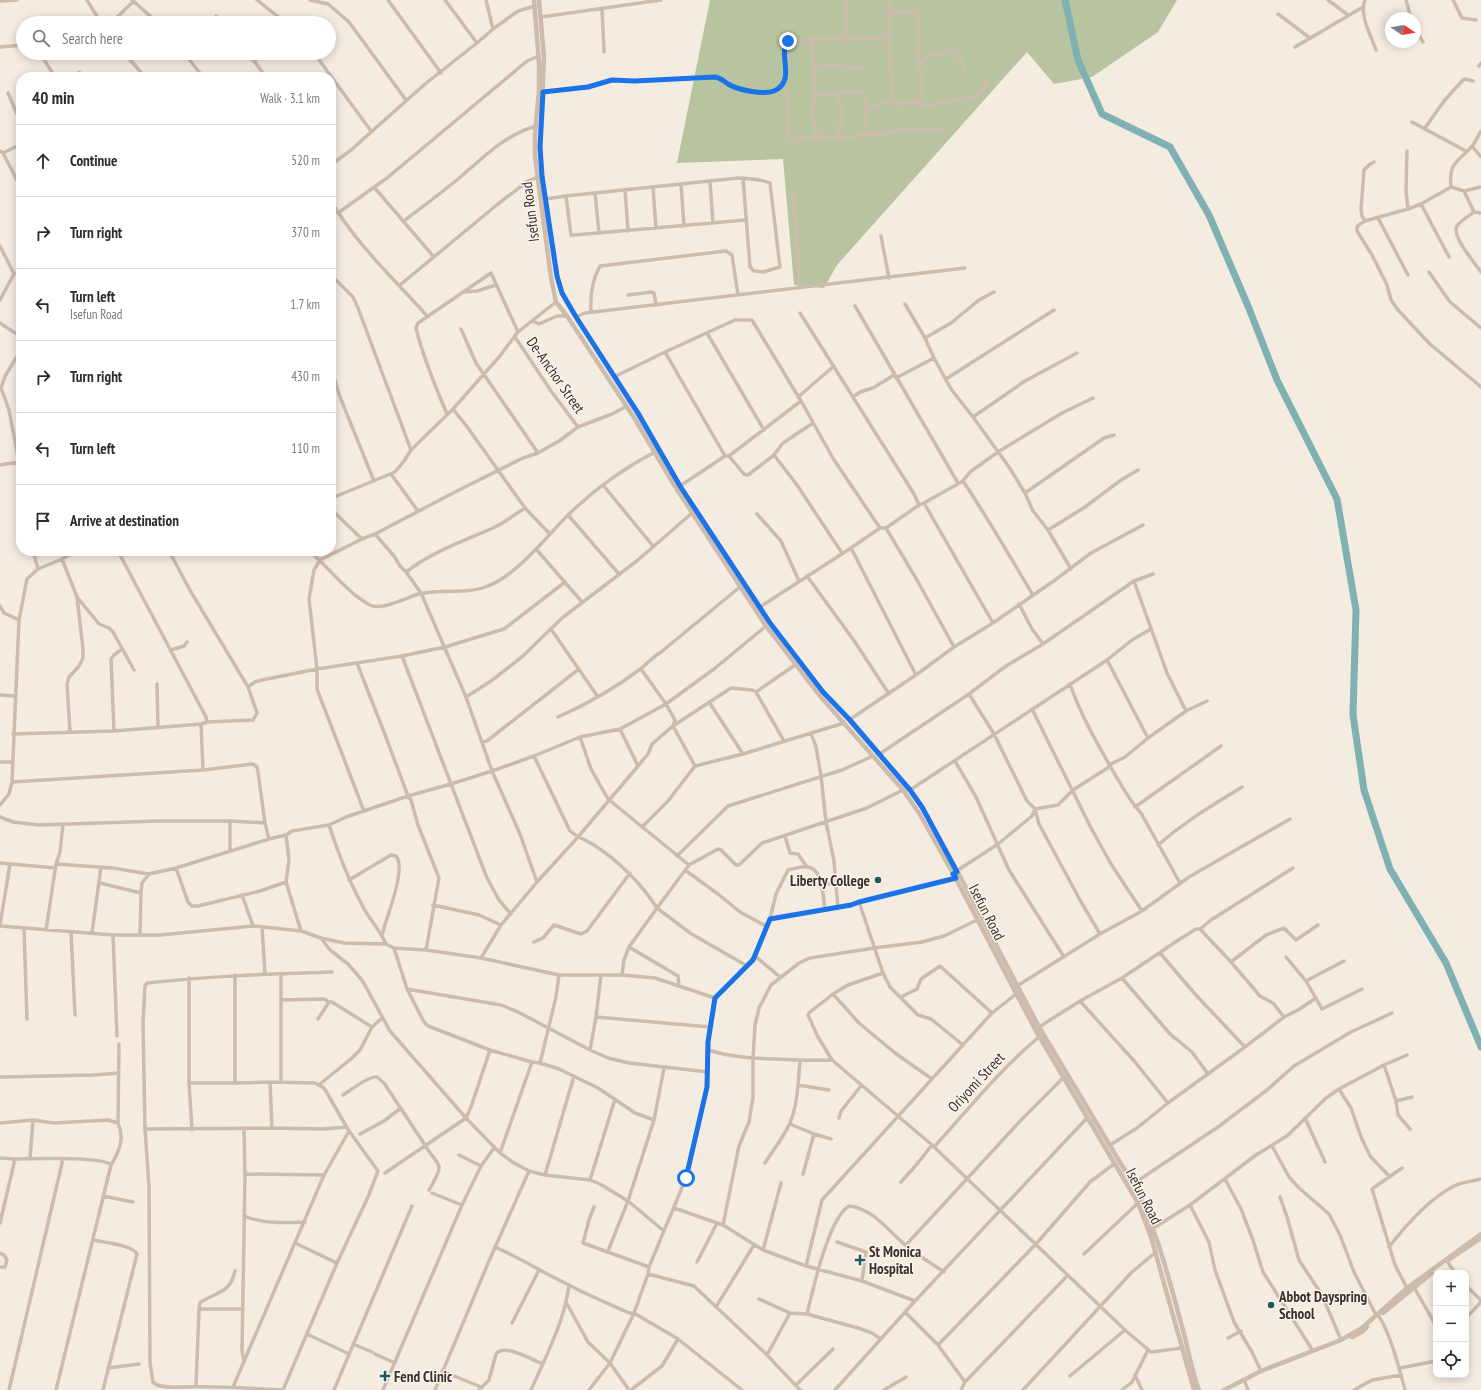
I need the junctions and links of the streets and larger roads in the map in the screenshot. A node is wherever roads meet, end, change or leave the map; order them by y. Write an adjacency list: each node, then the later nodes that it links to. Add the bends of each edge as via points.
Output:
1 (17, 0): 19 (street)
2 (87, 0): 28 (street)
3 (257, 0): 31 (street)
4 (310, 0): 20 (street)
5 (333, 0): 20 (street)
6 (388, 0): 61 (street)
7 (445, 0): 41 (street)
8 (486, 0): 34 (street)
9 (534, 0): 21 (street, Isefun Road)
10 (539, 0): 32 (street, Isefun Road)
11 (661, 0): 23 (street)
12 (845, 0): 36 (street, via 847,23)
13 (889, 0): 24 (street)
14 (1328, 0): 27 (street)
15 (1366, 0): 22 (street)
16 (1406, 0): 25 (street)
17 (1453, 0): 33 (street, via 1462,18)
18 (133, 1): 29 (street); 30 (street)
19 (0, 2)
20 (328, 4): 71 (street, via 349,22)
21 (535, 6): 34 (street, via 518,11); 47 (street, Isefun Road)
22 (1363, 7): 27 (street); 45 (street)
23 (602, 8): 32 (street); 46 (street)
24 (890, 12): 35 (street); 54 (street, via 909,12 917,17)
25 (1409, 12)
26 (1278, 14): 37 (street)
27 (1348, 15): 37 (street)
28 (97, 16)
29 (118, 16)
30 (150, 16)
31 (277, 16)
32 (541, 18): 67 (street, Isefun Road)
33 (1476, 20)
34 (493, 29): 41 (street)
35 (888, 35): 36 (street, via 883,38); 72 (street)
36 (844, 38): 39 (street)
37 (1310, 38): 44 (street)
38 (1421, 38): 40 (street)
39 (811, 40): 53 (street); 66 (street, via 791,40 786,43 785,77)
40 (1423, 42)
41 (477, 43): 61 (street)
42 (16, 46): 43 (street)
43 (0, 47)
44 (1295, 47)
45 (1376, 50)
46 (604, 52)
47 (539, 56): 77 (street, Isefun Road); 98 (street, via 527,61)
48 (44, 60): 56 (street)
49 (130, 60): 57 (street)
50 (190, 60): 58 (street)
51 (254, 60): 59 (street)
52 (319, 60): 60 (street)
53 (814, 67): 55 (street); 70 (street)
54 (919, 67): 62 (street, via 928,56 954,52 958,54); 73 (street, via 920,91 919,98)
55 (862, 68)
56 (52, 72)
57 (141, 72)
58 (200, 72)
59 (262, 72)
60 (328, 72)
61 (441, 72): 71 (street)
62 (965, 72)
63 (987, 80): 73 (street, via 985,88 970,98 930,105)
64 (1473, 80): 79 (street, via 1462,81)
65 (336, 83): 80 (street)
66 (782, 85): 67 (street, via 771,92 748,91 715,77 618,80 588,87); 84 (street, via 787,98 787,128 790,138 794,140)
67 (543, 92): 107 (street, Isefun Road, via 540,147)
68 (8, 93): 75 (street)
69 (839, 93): 70 (street); 74 (street, via 863,93); 83 (street, via 840,120)
70 (815, 94): 84 (street, via 813,110)
71 (406, 100): 80 (street)
72 (891, 102): 73 (street); 74 (street)
73 (914, 103)
74 (866, 108): 82 (street)
75 (16, 111)
76 (1412, 122): 79 (street)
77 (536, 126): 93 (street, Isefun Road, via 535,156); 116 (street, via 520,131 500,144)
78 (946, 128): 82 (street, via 936,131 900,130)
79 (1425, 128): 88 (street)
80 (371, 131): 91 (street)
81 (1481, 132): 86 (street)
82 (864, 135): 83 (street)
83 (837, 136): 84 (street)
84 (817, 137)
85 (16, 146): 89 (street)
86 (1472, 146): 88 (street); 90 (street)
87 (1407, 151): 109 (street)
88 (1466, 151): 100 (street, via 1454,164 1450,175)
89 (1, 152): 95 (street)
90 (1481, 157)
91 (336, 161)
92 (1374, 162): 117 (street, via 1364,170 1361,209)
93 (538, 177): 125 (street, via 498,204); 142 (street, Isefun Road)
94 (742, 178): 96 (street); 115 (street); 115 (street, via 760,179 770,183 780,267 763,272 754,271 750,267)
95 (16, 179)
96 (710, 181): 97 (street); 118 (street)
97 (681, 184): 99 (street); 119 (street)
98 (374, 187): 112 (street); 116 (street)
99 (653, 187): 102 (street); 120 (street)
100 (1451, 187): 104 (street); 108 (street)
101 (1481, 187): 104 (street)
102 (625, 190): 105 (street); 121 (street)
103 (793, 191): 136 (street)
104 (1464, 191): 111 (street)
105 (595, 193): 106 (street); 122 (street)
106 (566, 196): 107 (street); 122 (street, via 571,235)
107 (545, 199): 151 (street, Isefun Road, via 557,276 562,293)
108 (1420, 204): 109 (street); 126 (street)
109 (1408, 209): 114 (street)
110 (336, 210): 112 (street)
111 (1474, 212): 113 (street); 129 (street, via 1458,224 1456,235)
112 (338, 213): 134 (street)
113 (1481, 213)
114 (1378, 218): 117 (street); 131 (street)
115 (746, 220): 118 (street)
116 (404, 221): 125 (street)
117 (1364, 221): 173 (street, via 1357,227 1357,231 1398,310 1430,344)
118 (713, 223): 119 (street)
119 (684, 226): 120 (street)
120 (656, 228): 121 (street)
121 (628, 231): 122 (street)
122 (599, 233)
123 (881, 236): 132 (street)
124 (0, 246): 130 (street)
125 (434, 256): 134 (street)
126 (1449, 257)
127 (965, 268): 132 (street)
128 (1429, 272): 155 (street, via 1450,302)
129 (1481, 272)
130 (14, 274): 141 (street)
131 (1408, 275)
132 (888, 278): 136 (street)
133 (336, 280): 187 (street, via 353,297 358,308)
134 (400, 285): 150 (street)
135 (496, 285): 137 (street, via 477,291); 137 (street, via 489,273); 156 (street)
136 (800, 288): 140 (street)
137 (462, 292): 150 (street)
138 (994, 292): 160 (street, via 979,300 952,323)
139 (628, 295): 144 (street, via 652,292)
140 (738, 295): 144 (street); 147 (street, via 732,255 726,251 648,260 600,266 595,275 591,295)
141 (0, 300)
142 (556, 302): 149 (street, Isefun Road); 152 (street)
143 (906, 304): 160 (street)
144 (656, 305): 147 (street)
145 (855, 306): 169 (street)
146 (1054, 310): 171 (street)
147 (591, 312): 151 (street)
148 (800, 313): 165 (street)
149 (567, 316): 152 (street, via 557,316 539,324); 178 (street, Isefun Road)
150 (428, 317): 180 (street, via 418,323 416,328 430,373)
151 (576, 317): 170 (street, Isefun Road)
152 (533, 321): 156 (street)
153 (0, 323): 157 (street)
154 (460, 328): 166 (street)
155 (1481, 328)
156 (518, 332): 159 (street)
157 (16, 333)
158 (707, 333): 161 (street); 174 (street, via 735,320 752,320); 184 (street)
159 (515, 337): 166 (street); 183 (street, De-Anchor Street)
160 (925, 338): 164 (street)
161 (665, 352): 170 (street); 192 (street)
162 (1077, 353): 181 (street, via 1025,381)
163 (16, 358): 168 (street)
164 (934, 358): 169 (street); 171 (street)
165 (834, 366): 174 (street); 175 (street)
166 (483, 374): 179 (street); 190 (street)
167 (0, 375): 168 (street)
168 (5, 376): 186 (street, via 1,388 9,410)
169 (895, 376): 175 (street); 200 (street)
170 (614, 377): 202 (street, Isefun Road)
171 (946, 379): 181 (street)
172 (336, 382): 198 (street)
173 (1481, 387)
174 (798, 396): 177 (street)
175 (853, 397): 206 (street)
176 (1093, 398): 189 (street)
177 (801, 401): 182 (street); 184 (street)
178 (627, 406): 183 (street); 188 (street, Isefun Road)
179 (453, 409): 180 (street); 196 (street)
180 (447, 414): 187 (street)
181 (973, 417): 189 (street)
182 (813, 423): 191 (street, via 783,443); 214 (street, via 834,460)
183 (578, 427): 190 (street, via 559,442)
184 (764, 430): 192 (street)
185 (1114, 435): 203 (street, via 1104,438)
186 (16, 446)
187 (411, 450): 197 (street)
188 (655, 452): 201 (street); 209 (street, Isefun Road)
189 (998, 452): 199 (street, via 970,472); 203 (street)
190 (538, 453): 196 (street)
191 (774, 455): 192 (street, via 746,475); 224 (street)
192 (727, 456): 202 (street)
193 (16, 463): 194 (street)
194 (0, 466)
195 (1138, 470): 216 (street)
196 (498, 471): 207 (street); 208 (street)
197 (391, 474): 198 (street); 208 (street)
198 (374, 481): 204 (street)
199 (963, 481): 200 (street); 244 (street)
200 (958, 483): 205 (street)
201 (603, 485): 212 (street); 220 (street)
202 (680, 486): 249 (street, Isefun Road)
203 (1025, 493): 216 (street, via 1033,511)
204 (336, 496)
205 (924, 504): 206 (street); 251 (street)
206 (919, 505): 215 (street)
207 (525, 508): 218 (street); 235 (street, via 494,527 420,562)
208 (418, 511): 217 (street)
209 (692, 513): 220 (street); 242 (street, Isefun Road)
210 (336, 514): 219 (street)
211 (757, 514): 239 (street, via 781,541)
212 (568, 515): 218 (street); 236 (street)
213 (1143, 525): 234 (street, via 1090,553)
214 (880, 528): 215 (street); 221 (street)
215 (886, 528): 258 (street)
216 (1048, 530): 234 (street)
217 (375, 534): 219 (street); 235 (street)
218 (550, 534): 222 (street)
219 (362, 539): 223 (street)
220 (653, 546): 236 (street)
221 (851, 548): 224 (street); 269 (street)
222 (536, 549): 241 (street); 243 (street, via 509,574 487,587)
223 (336, 552)
224 (842, 554): 238 (street)
225 (34, 556): 233 (street)
226 (67, 556): 231 (street)
227 (121, 556): 260 (street)
228 (172, 556): 272 (street)
229 (315, 556): 232 (street)
230 (328, 556): 232 (street)
231 (62, 559): 233 (street); 245 (street)
232 (320, 560): 243 (street, via 350,590 372,606 393,603); 266 (street, via 314,570 309,599)
233 (38, 569): 250 (street, via 27,579)
234 (1071, 569): 244 (street)
235 (406, 572): 243 (street)
236 (619, 574): 246 (street)
237 (1153, 574): 240 (street)
238 (807, 576): 239 (street); 274 (street)
239 (800, 580): 249 (street)
240 (1134, 581): 254 (street); 256 (street)
241 (564, 582): 246 (street); 257 (street, via 504,629)
242 (740, 587): 252 (street, Isefun Road); 265 (street)
243 (421, 593): 257 (street)
244 (1033, 595): 247 (street)
245 (77, 597): 259 (street, via 99,624 113,632); 294 (street, via 83,658 67,684)
246 (582, 602): 253 (street)
247 (1019, 604): 251 (street); 256 (street)
248 (0, 606): 250 (street, via 4,613)
249 (760, 607): 286 (street, Isefun Road, via 799,662)
250 (19, 620): 277 (street)
251 (994, 623): 258 (street)
252 (766, 626): 264 (street, Isefun Road); 282 (street)
253 (551, 629): 267 (street); 278 (street, via 492,681)
254 (1151, 629): 262 (street); 284 (street, via 1167,673)
255 (188, 642): 260 (street)
256 (1043, 644): 275 (street, via 1006,666)
257 (445, 647): 261 (street); 278 (street)
258 (954, 647): 269 (street)
259 (122, 649): 268 (street); 293 (street, via 111,659)
260 (171, 650): 287 (street)
261 (402, 656): 263 (street); 317 (street)
262 (1107, 660): 271 (street); 299 (street)
263 (357, 664): 266 (street); 322 (street)
264 (795, 665): 273 (street); 288 (street, Isefun Road)
265 (641, 668): 279 (street); 282 (street)
266 (316, 669): 272 (street, via 262,680); 327 (street, via 317,689)
267 (580, 669): 279 (street); 301 (street, via 487,741)
268 (134, 670)
269 (916, 675): 274 (street)
270 (157, 684): 291 (street)
271 (1070, 684): 283 (street); 310 (street, via 1093,737)
272 (248, 687): 287 (street, via 257,713 254,720)
273 (756, 692): 281 (street, via 731,688); 300 (street)
274 (889, 694): 286 (street)
275 (969, 694): 297 (street); 304 (street)
276 (0, 695): 277 (street)
277 (16, 696): 296 (street)
278 (466, 697): 301 (street)
279 (598, 697): 285 (street)
280 (1207, 701): 284 (street)
281 (709, 702): 290 (street); 303 (street)
282 (666, 704): 290 (street, via 676,720); 292 (street)
283 (1032, 709): 297 (street); 321 (street)
284 (1186, 711): 299 (street)
285 (558, 717)
286 (850, 720): 304 (street, Isefun Road)
287 (207, 722): 289 (street)
288 (844, 723): 295 (street); 306 (street, Isefun Road)
289 (202, 724): 291 (street); 313 (street)
290 (673, 726): 311 (street, via 652,744); 312 (street)
291 (158, 727): 293 (street)
292 (620, 729): 298 (street); 311 (street)
293 (114, 731): 294 (street)
294 (70, 732): 296 (street)
295 (811, 733): 300 (street); 315 (street)
296 (13, 734): 309 (street)
297 (994, 734): 307 (street); 326 (street, via 1027,801)
298 (580, 737): 305 (street); 323 (street, via 591,769)
299 (1148, 738): 310 (street, via 1125,757)
300 (784, 741): 303 (street)
301 (482, 742): 314 (street)
302 (1221, 746): 325 (street)
303 (742, 754): 312 (street)
304 (878, 755): 320 (street, Isefun Road)
305 (534, 756): 314 (street); 338 (street, via 570,831)
306 (873, 756): 315 (street, via 853,766); 319 (street, Isefun Road)
307 (955, 760): 320 (street); 340 (street)
308 (0, 762): 309 (street)
309 (12, 762): 316 (street)
310 (1109, 765): 321 (street); 325 (street)
311 (638, 766): 323 (street)
312 (695, 766): 335 (street)
313 (203, 770): 316 (street); 332 (street, via 253,764 257,767)
314 (492, 771): 317 (street); 359 (street, via 520,834)
315 (821, 776): 331 (street); 343 (street, via 728,806)
316 (12, 782): 324 (street, via 9,794)
317 (451, 784): 322 (street); 371 (street, via 487,878 499,900)
318 (1242, 787): 341 (street, via 1201,812)
319 (903, 790): 331 (street, via 867,808); 355 (street, Isefun Road)
320 (910, 790): 355 (street, Isefun Road, via 922,807)
321 (1073, 790): 326 (street, via 1058,805); 370 (street, via 1111,864)
322 (408, 796): 327 (street); 366 (street, via 439,878)
323 (608, 799): 335 (street); 338 (street)
324 (0, 805)
325 (1135, 807): 341 (street, via 1141,813)
326 (1035, 809): 340 (street, via 1032,816); 387 (street, via 1039,824)
327 (364, 811): 334 (street)
328 (0, 817): 333 (street, via 33,825)
329 (1290, 819): 361 (street)
330 (230, 821): 332 (street); 333 (street); 342 (street)
331 (826, 822): 337 (street); 357 (street)
332 (265, 823): 339 (street)
333 (63, 824): 347 (street)
334 (329, 825): 336 (street, via 292,830); 356 (street)
335 (642, 828): 343 (street)
336 (286, 835): 339 (street); 358 (street)
337 (785, 836): 346 (street, via 762,843 739,865 718,849); 349 (street, via 790,853 798,854)
338 (578, 837): 354 (street, via 593,844); 359 (street)
339 (269, 839): 342 (street)
340 (998, 844): 355 (street); 399 (street, via 1010,870)
341 (1158, 845): 361 (street)
342 (230, 851): 350 (street)
343 (677, 856): 346 (street)
344 (0, 863): 345 (street)
345 (10, 864): 347 (street); 376 (street)
346 (689, 865): 352 (street)
347 (56, 866): 348 (street); 382 (street)
348 (102, 867): 353 (street); 360 (street)
349 (807, 867): 362 (street, via 817,871); 372 (street, via 788,870 776,894)
350 (176, 868): 353 (street); 364 (street, via 188,902 192,906)
351 (1293, 868): 381 (street)
352 (685, 870): 367 (street); 378 (street, via 740,912)
353 (148, 874): 363 (street, via 142,882)
354 (630, 874): 367 (street); 391 (street, via 587,931 581,934 554,925 543,938)
355 (955, 875): 365 (street); 373 (street, Isefun Road); 418 (street, Isefun Road)
356 (349, 880): 389 (street); 389 (street, via 391,855 399,859 397,884)
357 (836, 881): 362 (street); 368 (street)
358 (286, 882): 364 (street); 383 (street)
359 (537, 882): 371 (street)
360 (100, 883): 363 (street); 385 (street)
361 (1180, 883): 370 (street)
362 (821, 884): 369 (street)
363 (141, 893): 386 (street)
364 (242, 895): 377 (street)
365 (859, 902): 368 (street); 395 (street)
366 (433, 904): 374 (street, via 479,915); 396 (street)
367 (657, 908): 393 (street); 404 (street, via 690,933)
368 (838, 908): 369 (street)
369 (825, 910): 372 (street)
370 (1142, 911): 387 (street)
371 (512, 914): 374 (street)
372 (770, 919): 378 (street)
373 (977, 920): 395 (street, via 944,936 922,942); 422 (street, Isefun Road)
374 (501, 925): 401 (street)
375 (1318, 925): 403 (street, via 1296,940 1284,928 1266,935)
376 (0, 926): 380 (street)
377 (253, 926): 379 (street); 386 (street, via 160,935)
378 (766, 926): 398 (street)
379 (262, 927): 383 (street); 407 (street)
380 (24, 929): 382 (street); 435 (street)
381 (1200, 929): 397 (street, via 1180,938); 403 (street)
382 (46, 930): 384 (street)
383 (301, 931): 390 (street)
384 (71, 932): 385 (street); 431 (street)
385 (92, 933): 388 (street)
386 (140, 934): 388 (street)
387 (1100, 934): 399 (street)
388 (113, 935): 441 (street)
389 (382, 935): 392 (street)
390 (321, 938): 392 (street, via 344,943); 434 (street, via 362,980)
391 (534, 942)
392 (386, 944): 394 (street)
393 (629, 947): 412 (street); 417 (street, via 678,976)
394 (394, 948): 396 (street); 419 (street)
395 (874, 948): 406 (street); 413 (street, via 810,958)
396 (426, 950): 401 (street)
397 (1160, 953): 415 (street); 445 (street)
398 (755, 956): 404 (street); 413 (street)
399 (1064, 957): 418 (street)
400 (1286, 957): 416 (street)
401 (481, 958): 410 (street)
402 (1344, 961): 416 (street)
403 (1231, 962): 433 (street, via 1260,996 1273,1003)
404 (747, 966): 424 (street)
405 (332, 972): 408 (street)
406 (883, 973): 421 (street, via 848,985); 423 (street, via 890,987)
407 (265, 974): 408 (street); 409 (street)
408 (281, 974): 426 (street)
409 (235, 975): 414 (street); 467 (street)
410 (559, 975): 411 (street); 439 (street)
411 (601, 975): 412 (street); 432 (street)
412 (622, 975): 417 (street, via 655,978)
413 (780, 977): 450 (street, via 767,991 759,1008)
414 (189, 978): 466 (street); 490 (street, via 148,983 144,986)
415 (1122, 978): 427 (street); 459 (street, via 1170,1034 1192,1052)
416 (1306, 981): 425 (street)
417 (679, 986): 424 (street)
418 (1017, 986): 438 (street, Isefun Road)
419 (407, 989): 439 (street, via 501,1006); 446 (street, via 428,1026)
420 (1362, 989): 425 (street, via 1322,1009)
421 (832, 994): 451 (street, via 810,1010 808,1015); 463 (street, via 859,1023)
422 (1016, 994): 429 (street); 442 (street, Isefun Road)
423 (901, 997): 429 (street, via 917,989 921,979 940,966); 444 (street, via 918,1015 931,1019)
424 (715, 998): 440 (street)
425 (1316, 998): 433 (street)
426 (282, 1000): 428 (street, via 324,999); 464 (street)
427 (1080, 1001): 438 (street); 477 (street)
428 (329, 1002): 436 (street); 437 (street, via 333,1002)
429 (992, 1013): 444 (street)
430 (1392, 1013): 528 (street, via 1294,1066 1218,1127)
431 (75, 1015)
432 (596, 1017): 440 (street); 447 (street)
433 (1284, 1017): 445 (street)
434 (382, 1018): 437 (street); 480 (street, via 390,1031)
435 (27, 1019)
436 (318, 1019)
437 (372, 1027): 468 (street, via 360,1050)
438 (1039, 1027): 499 (street, Isefun Road)
439 (549, 1028): 447 (street); 454 (street)
440 (710, 1028): 448 (street)
441 (117, 1036)
442 (1039, 1037): 462 (street, Isefun Road); 500 (street, Oriyomi Street, via 1022,1050)
443 (119, 1044): 458 (street)
444 (963, 1045): 463 (street)
445 (1245, 1048): 459 (street)
446 (490, 1050): 453 (street); 480 (street)
447 (590, 1050): 456 (street, via 608,1058)
448 (708, 1050): 450 (street, via 722,1055); 457 (street)
449 (1407, 1055): 455 (street)
450 (753, 1058): 452 (street); 544 (street, via 753,1097 749,1122 739,1146)
451 (832, 1060): 452 (street); 470 (street)
452 (800, 1061): 469 (street)
453 (532, 1062): 454 (street); 503 (street)
454 (540, 1063): 460 (street)
455 (1384, 1065): 471 (street); 476 (street)
456 (664, 1068): 457 (street); 485 (street)
457 (708, 1072): 538 (street, via 707,1087 686,1178)
458 (119, 1073): 461 (street, via 94,1076); 487 (street)
459 (1208, 1074): 477 (street)
460 (574, 1076): 475 (street); 520 (street)
461 (0, 1077)
462 (1063, 1078): 482 (street, Isefun Road); 522 (street)
463 (932, 1079): 479 (street)
464 (281, 1081): 465 (street); 468 (street)
465 (270, 1082): 467 (street); 489 (street)
466 (189, 1083): 467 (street); 494 (street)
467 (235, 1083)
468 (320, 1084): 492 (street)
469 (798, 1085): 472 (street); 488 (street)
470 (862, 1086): 479 (street); 481 (street, via 841,1111)
471 (1339, 1089): 483 (street); 521 (street, via 1351,1108 1370,1156)
472 (829, 1090)
473 (343, 1096): 478 (street, via 370,1078 377,1077)
474 (1412, 1097): 476 (street)
475 (615, 1099): 485 (street, via 635,1113); 525 (street)
476 (1396, 1100): 493 (street, via 1398,1115)
477 (1168, 1103): 499 (street)
478 (401, 1108): 495 (street); 498 (street)
479 (898, 1117): 500 (street); 566 (street, via 822,1200)
480 (466, 1118): 498 (street); 502 (street)
481 (840, 1118)
482 (1087, 1118): 511 (street, Isefun Road); 539 (street)
483 (1305, 1118): 501 (street, via 1287,1136); 509 (street)
484 (33, 1120): 486 (street); 487 (street, via 54,1123 108,1120); 507 (street)
485 (654, 1120): 532 (street)
486 (0, 1122)
487 (118, 1123): 512 (street, via 121,1145)
488 (790, 1124): 496 (street); 510 (street)
489 (272, 1128): 491 (street); 492 (street)
490 (145, 1129): 494 (street); 630 (street, via 149,1187 151,1378 157,1385)
491 (244, 1129): 494 (street); 517 (street)
492 (348, 1129): 519 (street); 564 (street, via 378,1171)
493 (1410, 1129)
494 (192, 1130)
495 (360, 1134)
496 (814, 1134): 497 (street); 518 (street)
497 (831, 1139)
498 (426, 1145): 516 (street); 536 (street, via 439,1166 431,1192)
499 (1110, 1145): 528 (street, Isefun Road)
500 (933, 1146): 522 (street); 526 (street, Oriyomi Street)
501 (1272, 1146): 523 (street); 592 (street, via 1289,1177 1329,1214 1354,1272)
502 (494, 1148): 503 (street); 513 (street)
503 (500, 1153): 515 (street)
504 (459, 1155): 513 (street)
505 (0, 1158): 506 (street)
506 (15, 1159): 507 (street); 543 (street)
507 (30, 1159): 508 (street)
508 (63, 1159): 512 (street, via 107,1161); 633 (street)
509 (1325, 1162)
510 (764, 1163)
511 (1114, 1164): 533 (street, Isefun Road); 552 (street, via 1090,1182)
512 (111, 1165): 529 (street)
513 (481, 1166): 536 (street)
514 (1402, 1168): 521 (street)
515 (529, 1171): 520 (street); 555 (street)
516 (385, 1173)
517 (245, 1174): 519 (street); 540 (street)
518 (803, 1174)
519 (324, 1175): 541 (street)
520 (545, 1175): 525 (street)
521 (1390, 1177): 556 (street, via 1372,1189)
522 (967, 1179): 539 (street); 554 (street)
523 (1225, 1179): 534 (street); 608 (street, via 1243,1215 1263,1272)
524 (1481, 1179): 556 (street, via 1455,1186 1438,1197 1404,1227)
525 (590, 1180): 532 (street)
526 (901, 1182)
527 (781, 1183): 557 (street)
528 (1133, 1184): 545 (street, Isefun Road, via 1143,1203)
529 (103, 1196): 531 (street); 549 (street)
530 (1280, 1197): 602 (street, via 1299,1260 1322,1295)
531 (133, 1202)
532 (628, 1202): 546 (street); 558 (street)
533 (1138, 1203): 545 (street, Isefun Road); 561 (street)
534 (1190, 1205): 545 (street); 597 (street, via 1209,1242 1215,1270 1234,1322)
535 (412, 1206): 603 (street)
536 (462, 1206): 613 (street)
537 (594, 1207): 558 (street, via 583,1243)
538 (674, 1208): 542 (street); 546 (street)
539 (1001, 1210): 552 (street); 572 (street)
540 (244, 1216): 541 (street, via 268,1222); 587 (street)
541 (305, 1222): 551 (street)
542 (717, 1223): 544 (street); 563 (street)
543 (0, 1224)
544 (723, 1225): 553 (street)
545 (1151, 1230): 559 (street, Isefun Road); 652 (street, Isefun Road, via 1168,1275)
546 (664, 1231): 565 (street)
547 (1481, 1234): 578 (street)
548 (1481, 1238): 562 (street)
549 (93, 1240): 617 (street, via 128,1247 137,1254); 634 (street)
550 (837, 1242): 575 (street, via 866,1252)
551 (295, 1244): 564 (street); 611 (street)
552 (1036, 1244): 574 (street); 604 (street)
553 (754, 1245): 557 (street); 585 (street)
554 (906, 1245): 568 (street, via 870,1214 849,1206 838,1219 826,1243); 572 (street)
555 (495, 1247): 569 (street); 619 (street)
556 (1389, 1247): 578 (street)
557 (763, 1250): 566 (street)
558 (608, 1251): 565 (street)
559 (1156, 1252): 584 (street, via 1132,1272); 605 (street, Isefun Road)
560 (0, 1253): 567 (street, via 7,1260 5,1267)
561 (1084, 1254)
562 (1447, 1261): 570 (street); 577 (street)
563 (697, 1262)
564 (337, 1263): 598 (street)
565 (649, 1266): 573 (street)
566 (806, 1266): 568 (street)
567 (0, 1269)
568 (818, 1269): 575 (street); 591 (street)
569 (539, 1270): 576 (street); 595 (street)
570 (1453, 1270)
571 (235, 1271): 586 (street, via 232,1283 201,1302)
572 (944, 1272): 581 (street)
573 (648, 1274): 585 (street, via 694,1286); 589 (street)
574 (1068, 1275): 584 (street); 625 (street)
575 (862, 1281): 581 (street)
576 (569, 1286): 583 (street); 589 (street)
577 (1414, 1287): 592 (street); 594 (street)
578 (1407, 1288): 592 (street)
579 (1469, 1289): 582 (street)
580 (758, 1299): 590 (street)
581 (915, 1301): 588 (street)
582 (1481, 1301): 593 (street)
583 (566, 1304): 614 (street, via 588,1342); 616 (street)
584 (1101, 1306): 596 (street); 648 (street)
585 (716, 1307): 610 (street)
586 (199, 1309): 587 (street); 628 (street)
587 (243, 1309): 611 (street)
588 (905, 1312): 601 (street); 604 (street)
589 (634, 1313): 599 (street); 614 (street)
590 (790, 1313): 591 (street); 610 (street)
591 (807, 1314): 601 (street, via 872,1333)
592 (1377, 1315): 602 (street, via 1362,1328); 618 (street, via 1388,1332); 626 (street, via 1362,1332)
593 (1469, 1315)
594 (1433, 1321)
595 (512, 1323)
596 (1125, 1330): 607 (street); 624 (street)
597 (1241, 1331): 600 (street); 620 (street)
598 (307, 1334): 609 (street); 636 (street)
599 (678, 1338): 642 (street, via 662,1366); 643 (street)
600 (1228, 1338)
601 (881, 1339): 645 (street)
602 (1341, 1340): 608 (street)
603 (352, 1344): 609 (street); 613 (street)
604 (938, 1345): 625 (street)
605 (1183, 1348): 607 (street, via 1155,1352); 651 (street, Isefun Road)
606 (833, 1349): 627 (street)
607 (1148, 1350): 621 (street)
608 (1313, 1350): 620 (street)
609 (349, 1354): 637 (street)
610 (768, 1355): 627 (street)
611 (244, 1361): 629 (street)
612 (1433, 1362): 618 (street)
613 (395, 1363): 638 (street)
614 (610, 1363): 632 (street); 642 (street)
615 (139, 1364): 617 (street)
616 (543, 1364): 631 (street, via 514,1352 499,1351 489,1380); 640 (street)
617 (108, 1368): 635 (street)
618 (1400, 1368): 622 (street)
619 (442, 1371): 631 (street); 639 (street)
620 (1261, 1371): 653 (street)
621 (1135, 1375): 649 (street, via 1132,1382); 650 (street)
622 (1401, 1375): 656 (street, via 1372,1380); 657 (street)
623 (906, 1376): 646 (street)
624 (1070, 1376)
625 (965, 1382): 647 (street)
626 (1244, 1382): 654 (street); 655 (street)
627 (796, 1385): 644 (street)
628 (196, 1386): 629 (street); 630 (street)
629 (233, 1387): 636 (street)
630 (176, 1388)
631 (480, 1388)
632 (590, 1388): 641 (street)
633 (8, 1390)
634 (56, 1390)
635 (103, 1390)
636 (283, 1390)
637 (334, 1390)
638 (383, 1390)
639 (434, 1390)
640 (531, 1390)
641 (594, 1390)
642 (630, 1390)
643 (742, 1390)
644 (800, 1390)
645 (835, 1390)
646 (884, 1390)
647 (961, 1390)
648 (1024, 1390)
649 (1122, 1390)
650 (1142, 1390)
651 (1194, 1390)
652 (1199, 1390)
653 (1224, 1390)
654 (1229, 1390)
655 (1248, 1390)
656 (1354, 1390)
657 (1405, 1390)

